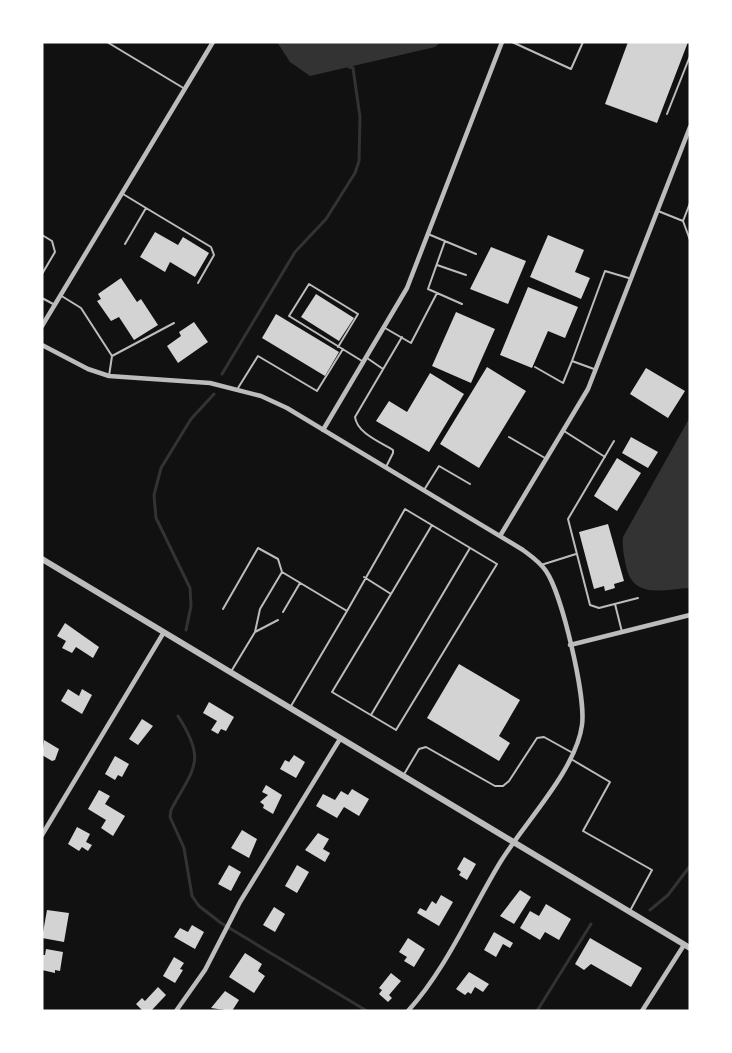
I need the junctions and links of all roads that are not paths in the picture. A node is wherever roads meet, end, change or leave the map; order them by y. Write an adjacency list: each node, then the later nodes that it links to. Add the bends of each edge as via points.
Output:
1 (106, 42): 9 (lane)
2 (502, 42): 17 (street)
3 (512, 42): 4 (lane, via 572,69)
4 (583, 42)
5 (210, 43): 9 (street)
6 (690, 56): 7 (lane)
7 (683, 74): 8 (lane); 10 (lane)
8 (690, 76)
9 (184, 89): 12 (street)
10 (667, 114)
11 (690, 127): 15 (street)
12 (122, 193): 14 (lane); 29 (street)
13 (690, 203): 16 (lane)
14 (146, 208): 21 (lane); 27 (lane, via 211,247 214,255)
15 (658, 211): 16 (lane); 26 (street)
16 (683, 221): 19 (lane)
17 (428, 234): 20 (lane); 35 (street, via 407,288)
18 (42, 235): 24 (lane, via 52,241 55,252)
19 (690, 240)
20 (445, 241): 22 (lane); 23 (lane)
21 (125, 244)
22 (476, 254)
23 (437, 265): 25 (lane); 28 (lane, via 428,290)
24 (42, 274)
25 (466, 275)
26 (632, 279): 42 (lane, via 605,271); 45 (street)
27 (198, 283)
28 (437, 293): 31 (lane); 36 (lane, via 411,342)
29 (60, 295): 32 (street); 40 (lane, via 81,308)
30 (42, 298): 32 (lane)
31 (462, 304)
32 (55, 305): 34 (street)
33 (174, 322): 40 (lane)
34 (42, 326)
35 (385, 328): 36 (lane); 41 (street)
36 (402, 337): 44 (lane)
37 (42, 345): 46 (street)
38 (338, 347): 38 (lane, via 289,316 309,284 358,314); 39 (lane)
39 (343, 350): 41 (lane); 47 (lane, via 317,392 258,357)
40 (112, 356): 46 (lane)
41 (365, 361): 44 (lane); 48 (street)
42 (572, 361): 43 (lane, via 563,383); 45 (lane)
43 (535, 367)
44 (383, 369): 54 (lane, via 355,417 356,425 393,450)
45 (596, 370): 49 (street)
46 (109, 376): 47 (street, via 168,378)
47 (238, 388): 48 (street, via 287,408)
48 (323, 430): 54 (street)
49 (564, 430): 52 (lane); 53 (street)
50 (508, 437): 53 (lane)
51 (614, 441): 52 (lane)
52 (605, 456): 60 (lane, via 568,519)
53 (546, 459): 58 (street)
54 (386, 467): 56 (street)
55 (470, 484): 56 (lane, via 439,465)
56 (424, 490): 58 (street)
57 (432, 525): 59 (lane); 64 (lane, via 405,509); 66 (lane)
58 (500, 536): 62 (street)
59 (470, 548): 80 (lane); 80 (lane, via 497,564 396,730)
60 (576, 554): 62 (lane); 68 (lane, via 590,605 599,608)
61 (42, 559): 74 (street)
62 (540, 565): 77 (street, via 554,586)
63 (282, 572): 65 (lane); 69 (lane, via 278,559 258,548); 75 (lane, via 260,609)
64 (364, 578): 66 (lane); 70 (lane)
65 (300, 583): 70 (lane); 71 (lane)
66 (391, 594): 80 (lane, via 332,692)
67 (638, 598): 68 (lane)
68 (615, 604): 76 (lane)
69 (223, 609)
70 (347, 611): 79 (lane)
71 (283, 612)
72 (690, 615): 76 (street)
73 (278, 620): 75 (lane)
74 (164, 632): 78 (street); 84 (street)
75 (255, 632): 78 (lane)
76 (622, 632): 77 (street)
77 (570, 645): 82 (street, via 582,724)
78 (231, 673): 79 (street)
79 (290, 708): 81 (street)
80 (371, 715)
81 (339, 739): 83 (street); 88 (street, via 205,970)
82 (572, 756): 83 (lane, via 544,737 537,738 509,781 495,786 426,747 420,749); 85 (street); 86 (lane, via 610,782 584,831 652,870)
83 (403, 777): 85 (street)
84 (42, 836)
85 (514, 844): 86 (street); 89 (street)
86 (630, 912): 87 (street)
87 (687, 946): 90 (street)
88 (176, 1011)
89 (408, 1011)
90 (642, 1011)

